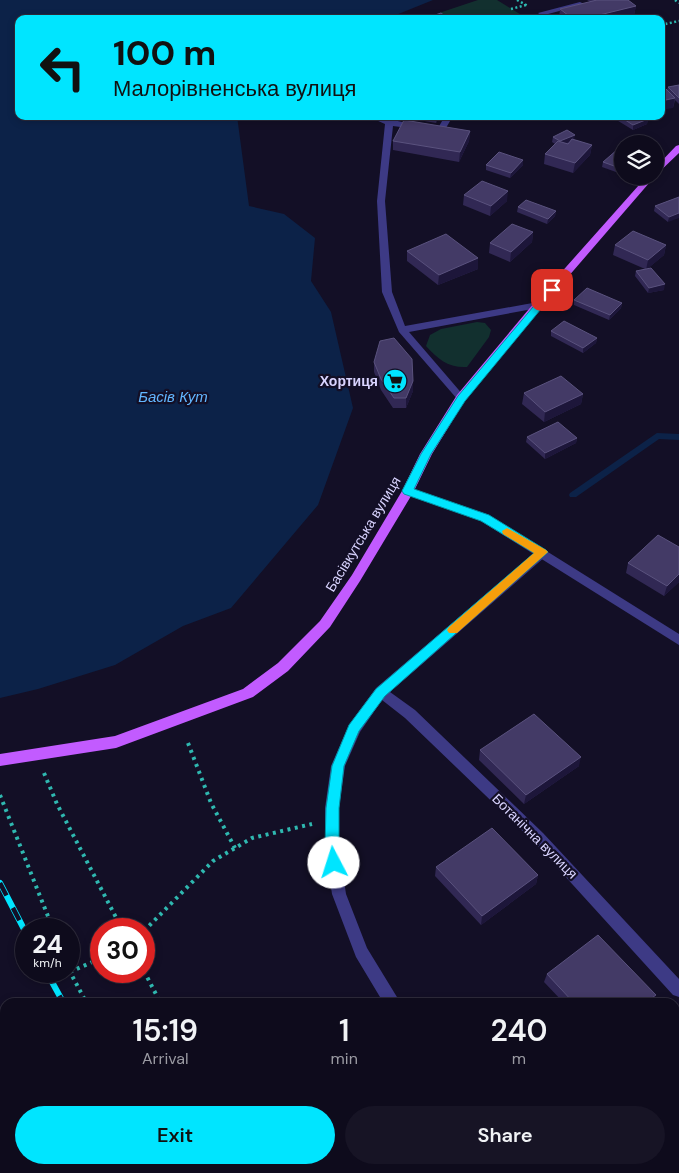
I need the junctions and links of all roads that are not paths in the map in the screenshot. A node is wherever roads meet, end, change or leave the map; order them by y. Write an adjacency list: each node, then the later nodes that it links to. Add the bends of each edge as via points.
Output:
1 (580, 4): 2 (lane, via 542,13)
2 (545, 15)
3 (383, 120): 5 (lane)
4 (446, 120): 5 (lane, via 440,131)
5 (389, 122): 10 (lane, via 381,201 387,292)
6 (679, 148): 7 (main road)
7 (664, 164)
8 (644, 185): 9 (main road, Басівкутська вулиця)
9 (538, 304): 10 (lane); 11 (main road, Басівкутська вулиця)
10 (402, 330): 11 (lane)
11 (461, 398): 12 (main road, Басівкутська вулиця, via 426,454)
12 (408, 491): 13 (street, via 485,518); 16 (main road, Басівкутська вулиця, via 325,624 283,667 248,693 116,742)
13 (542, 552): 14 (street); 15 (street)
14 (679, 640)
15 (381, 692): 17 (street, Ботанічна вулиця, via 410,714 538,837); 18 (street, via 354,729 338,766 332,847 339,894 361,952)
16 (0, 760)
17 (679, 990)
18 (390, 998)

